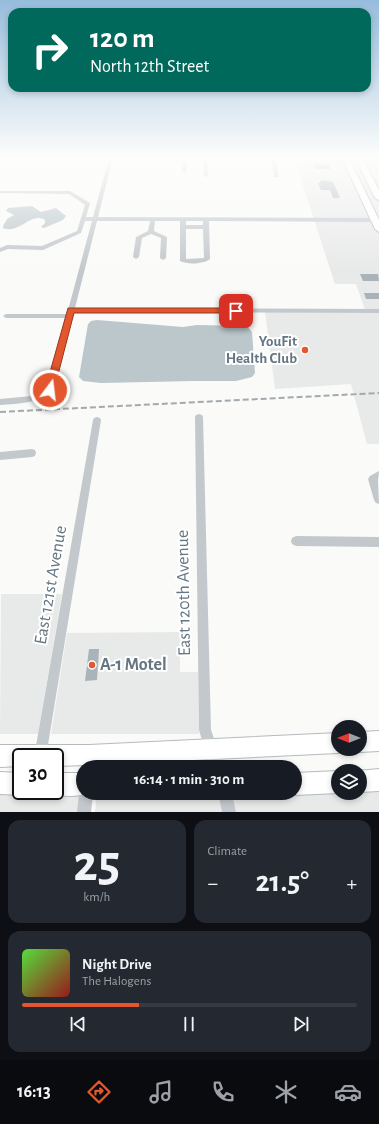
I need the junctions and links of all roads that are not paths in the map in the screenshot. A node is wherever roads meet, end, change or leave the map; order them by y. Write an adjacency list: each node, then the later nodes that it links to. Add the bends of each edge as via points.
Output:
1 (75, 196): 4 (street, via 88,204)
2 (101, 196): 5 (street)
3 (363, 196): 9 (main road)
4 (83, 219): 5 (street); 13 (street, via 79,232 48,246 7,247)
5 (95, 219): 6 (street); 17 (street)
6 (153, 219): 7 (street); 12 (street)
7 (183, 219): 8 (street); 10 (street)
8 (206, 219): 9 (street); 11 (street)
9 (378, 221)
10 (182, 227): 11 (street); 11 (street, via 183,261 207,259)
11 (206, 227)
12 (151, 232): 14 (street, via 139,237); 15 (street, via 164,237)
13 (0, 250)
14 (136, 256)
15 (163, 258)
16 (379, 311): 17 (street)
17 (70, 313): 18 (street); 19 (street, via 50,390 33,399)
18 (6, 316)
19 (0, 402)
20 (199, 417): 34 (street, East 120th Avenue, via 205,730)
21 (97, 420): 31 (street, East 121st Avenue)
22 (32, 453): 23 (street)
23 (0, 456)
24 (379, 475): 25 (street, via 373,480)
25 (379, 500)
26 (296, 541): 27 (street)
27 (379, 542)
28 (379, 741): 29 (main road)
29 (367, 742)
30 (331, 744): 34 (main road)
31 (42, 748)
32 (0, 756): 33 (main road)
33 (12, 756)
34 (213, 758): 37 (main road)
35 (64, 759): 36 (main road)
36 (76, 760)
37 (130, 760)
38 (379, 780): 39 (main road)
39 (367, 781)
40 (331, 782): 45 (main road)
41 (0, 783): 42 (main road)
42 (12, 784)
43 (64, 784): 44 (main road)
44 (76, 784)
45 (302, 784)
46 (85, 800): 48 (street)
47 (227, 800): 49 (street)
48 (84, 812)
49 (229, 812)

